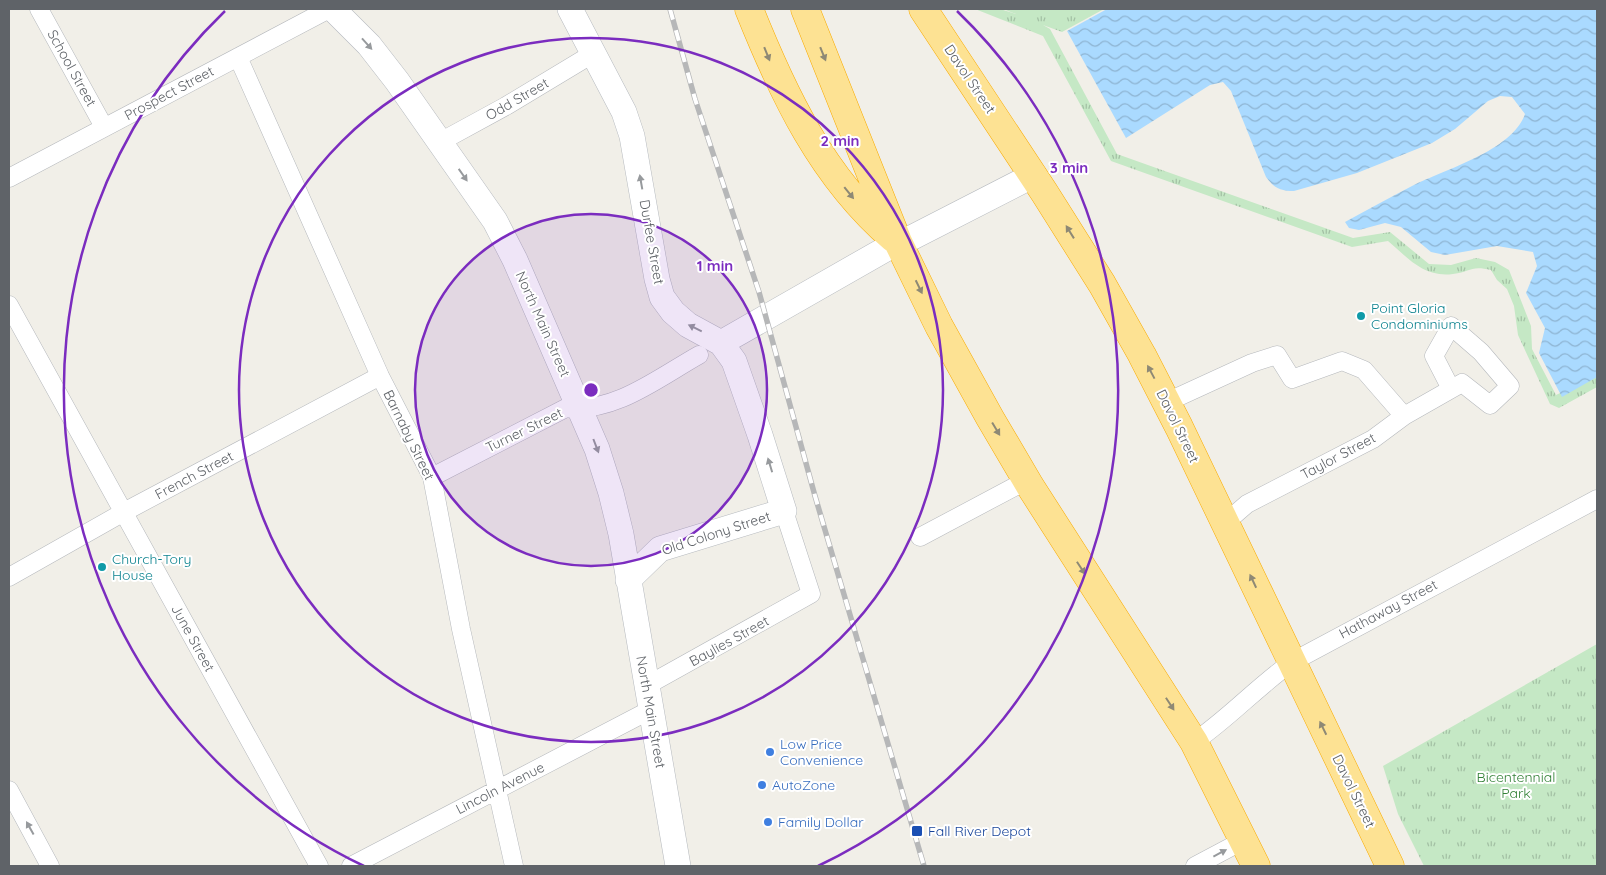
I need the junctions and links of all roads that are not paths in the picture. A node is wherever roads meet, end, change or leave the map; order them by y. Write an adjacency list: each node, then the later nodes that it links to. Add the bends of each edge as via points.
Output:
1 (39, 9): 10 (street, School Street)
2 (329, 9): 9 (street, Prospect Street)
3 (333, 9): 11 (main road, North Main Street, one-way to 11, via 369,45)
4 (570, 9): 8 (main road, Durfee Street)
5 (749, 9): 14 (highway, one-way to 14, via 797,118 826,165 865,213)
6 (805, 9): 14 (highway, one-way to 14)
7 (924, 9): 12 (highway, Davol Street)
8 (594, 54): 11 (street, Odd Street); 16 (main road, Durfee Street, one-way to 8, via 688,325 662,297 632,136 624,112)
9 (238, 57): 10 (street, Prospect Street); 18 (street, Barnaby Street)
10 (104, 127): 13 (street, Prospect Street)
11 (440, 142): 21 (main road, North Main Street, one-way to 21, via 508,244)
12 (1034, 175): 14 (main road); 20 (highway, Davol Street, one-way to 12, via 1102,284)
13 (9, 178)
14 (898, 242): 16 (main road); 24 (highway, one-way to 24, via 963,372)
15 (9, 305): 27 (street, June Street)
16 (721, 343): 26 (main road, Durfee Street, one-way to 16, via 734,361)
17 (699, 355): 21 (street, Turner Street, via 613,403)
18 (380, 376): 23 (street, Barnaby Street); 27 (street, French Street)
19 (1451, 389): 19 (street, via 1434,356 1450,326 1481,352 1510,386 1490,405 1462,383); 22 (street, Taylor Street)
20 (1166, 402): 22 (street, via 1252,363 1277,356 1292,379 1342,361 1364,370); 28 (highway, Davol Street)
21 (581, 410): 23 (street, Turner Street, via 566,408); 29 (main road, North Main Street, one-way to 29, via 612,493)
22 (1404, 416): 28 (street, Taylor Street, via 1372,439 1247,504)
23 (432, 477): 39 (street, Barnaby Street, via 461,629)
24 (1030, 486): 30 (street, via 1016,486); 38 (highway, one-way to 38)
25 (1597, 498): 35 (street, Hathaway Street)
26 (784, 511): 31 (main road, Old Colony Street); 34 (street, Durfee Street)
27 (124, 512): 32 (street, French Street); 43 (street, June Street)
28 (1225, 524): 35 (highway, Davol Street, one-way to 28)
29 (621, 534): 31 (main road); 33 (main road, North Main Street)
30 (920, 536)
31 (660, 549): 33 (main road, Old Colony Street)
32 (9, 577)
33 (628, 580): 36 (main road, North Main Street)
34 (810, 594): 36 (street, Baylies Street)
35 (1292, 662): 38 (street, Hathaway Street); 49 (highway, Davol Street, one-way to 35)
36 (646, 686): 37 (main road, North Main Street)
37 (650, 710): 39 (street, Lincoln Avenue); 46 (main road, North Main Street)
38 (1194, 742): 41 (highway)
39 (497, 789): 44 (street, Lincoln Avenue); 45 (street, Barnaby Street)
40 (9, 790): 42 (street, one-way to 40)
41 (1244, 840): 47 (street, one-way to 41); 48 (highway)
42 (50, 866)
43 (319, 866)
44 (351, 866)
45 (514, 866)
46 (678, 866)
47 (1195, 866)
48 (1256, 866)
49 (1390, 866)

